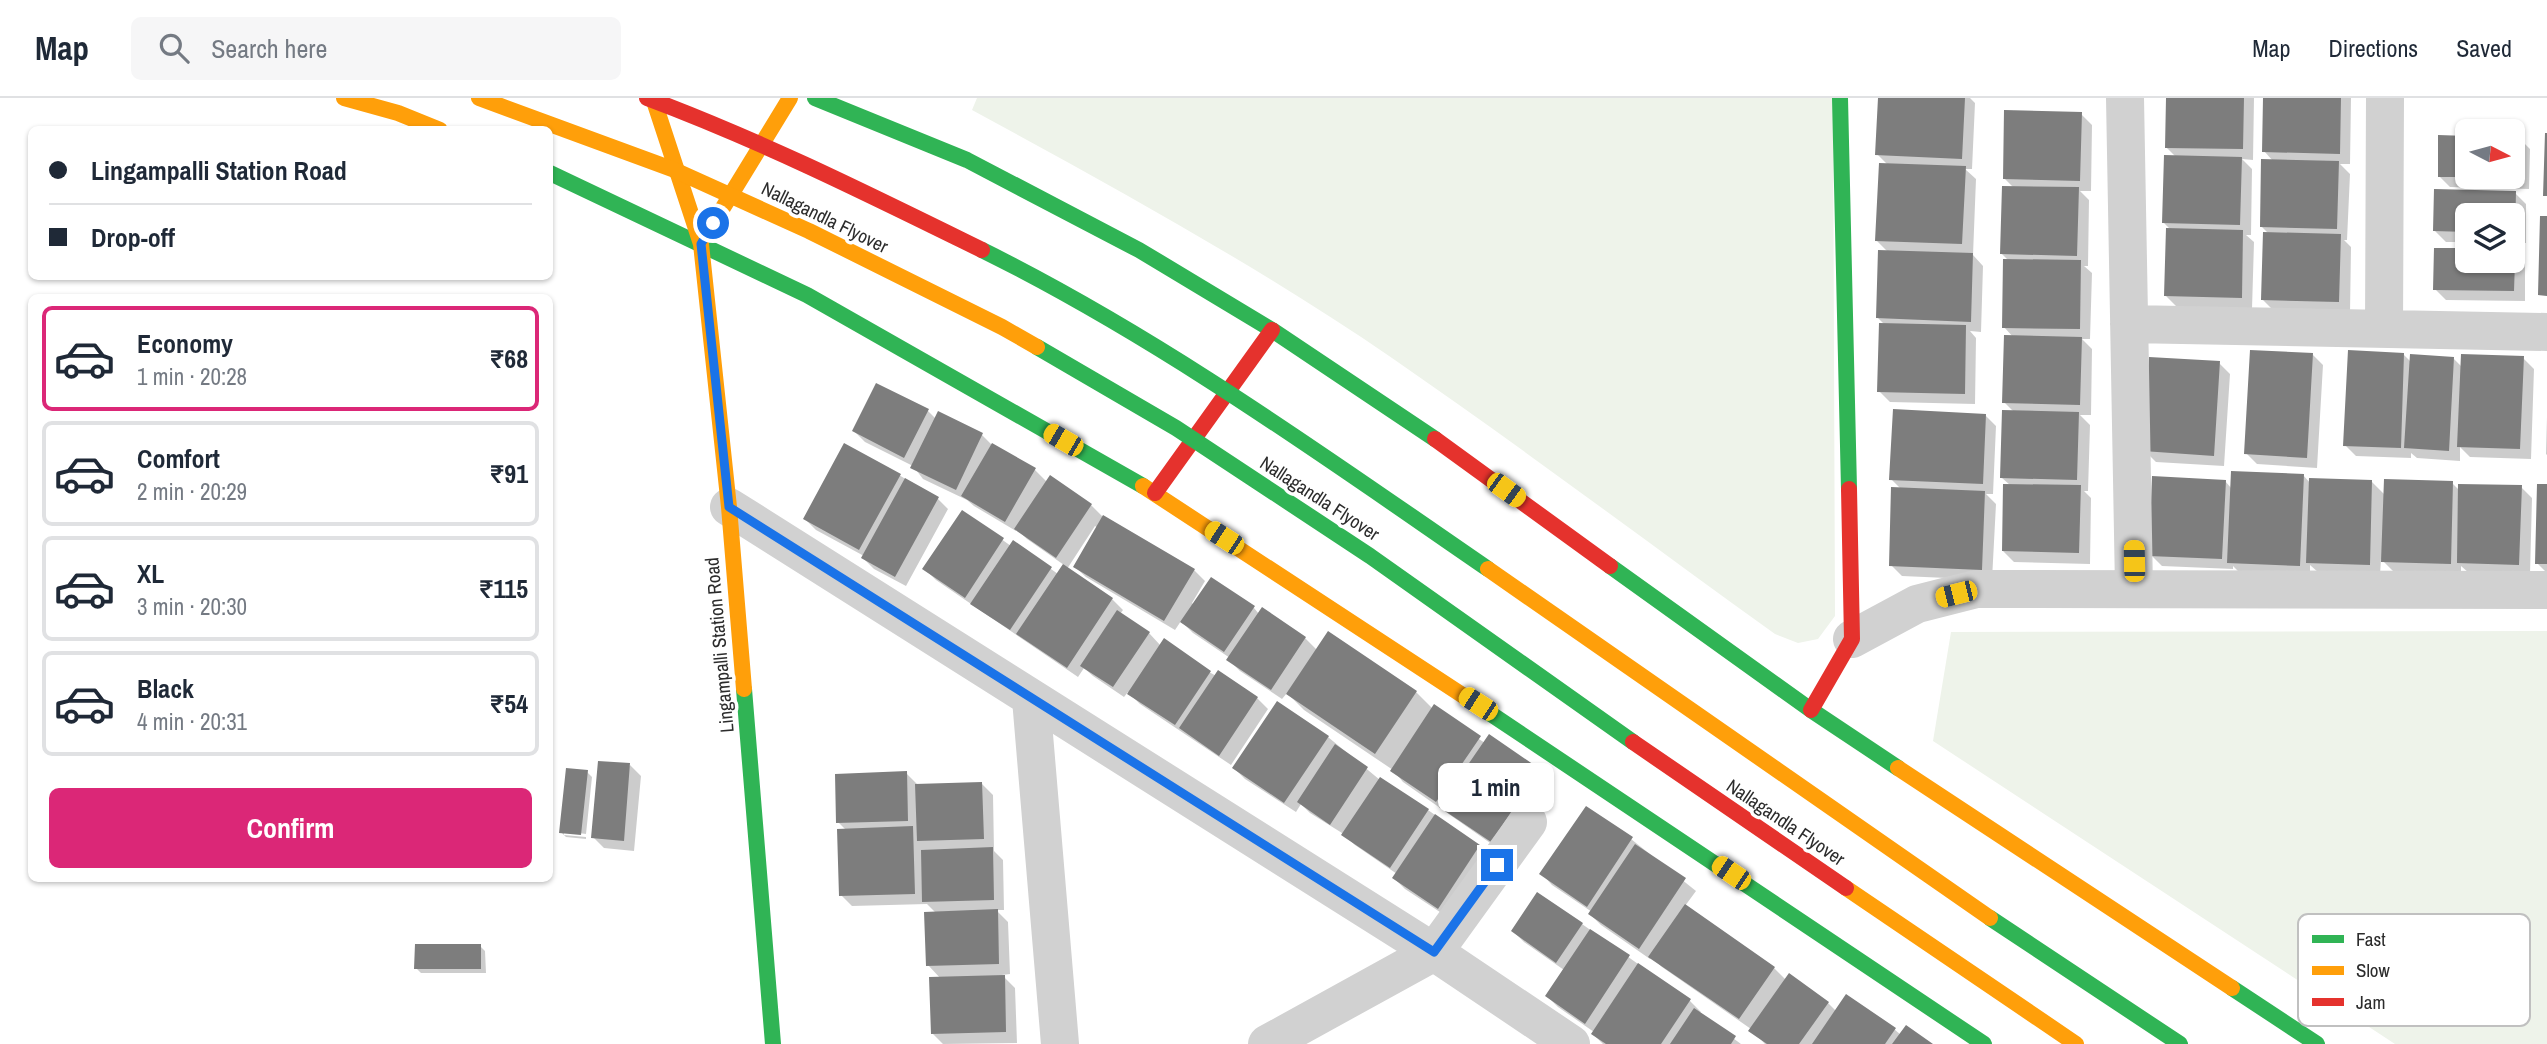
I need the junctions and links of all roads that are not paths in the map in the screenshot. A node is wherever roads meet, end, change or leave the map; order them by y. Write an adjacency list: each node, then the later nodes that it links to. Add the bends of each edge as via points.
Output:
1 (344, 98): 10 (street)
2 (479, 98): 31 (street, Nallagandla Flyover, bridge, via 672,169 809,231 1002,327 1176,428 1370,556 1707,794)
3 (648, 98): 32 (street, Nallagandla Flyover, bridge, via 838,179 1035,276 1212,382)
4 (653, 98): 12 (street, Lingampalli Station Road)
5 (790, 98): 12 (street)
6 (815, 98): 15 (street, via 967,160 1139,250)
7 (1840, 98): 21 (street)
8 (2125, 98): 13 (street)
9 (2385, 98): 14 (street)
10 (430, 126)
11 (553, 174): 12 (street)
12 (701, 244): 17 (street, via 807,295); 18 (street, Lingampalli Station Road)
13 (2129, 324): 14 (street); 19 (street)
14 (2384, 329): 16 (street)
15 (1272, 330): 17 (street); 23 (street, via 1441,443)
16 (2547, 332)
17 (1154, 493): 30 (street)
18 (729, 507): 22 (street); 26 (street, Lingampalli Station Road)
19 (2134, 588): 20 (street); 21 (street, via 1976,589 1917,604)
20 (2547, 590)
21 (1852, 639): 23 (street)
22 (1031, 699): 25 (street); 27 (street)
23 (1811, 710): 33 (street)
24 (1528, 822): 25 (street)
25 (1434, 952): 28 (street); 29 (street)
26 (774, 1044)
27 (1060, 1044)
28 (1267, 1044)
29 (1571, 1044)
30 (1984, 1044)
31 (2076, 1044)
32 (2180, 1044)
33 (2317, 1044)

